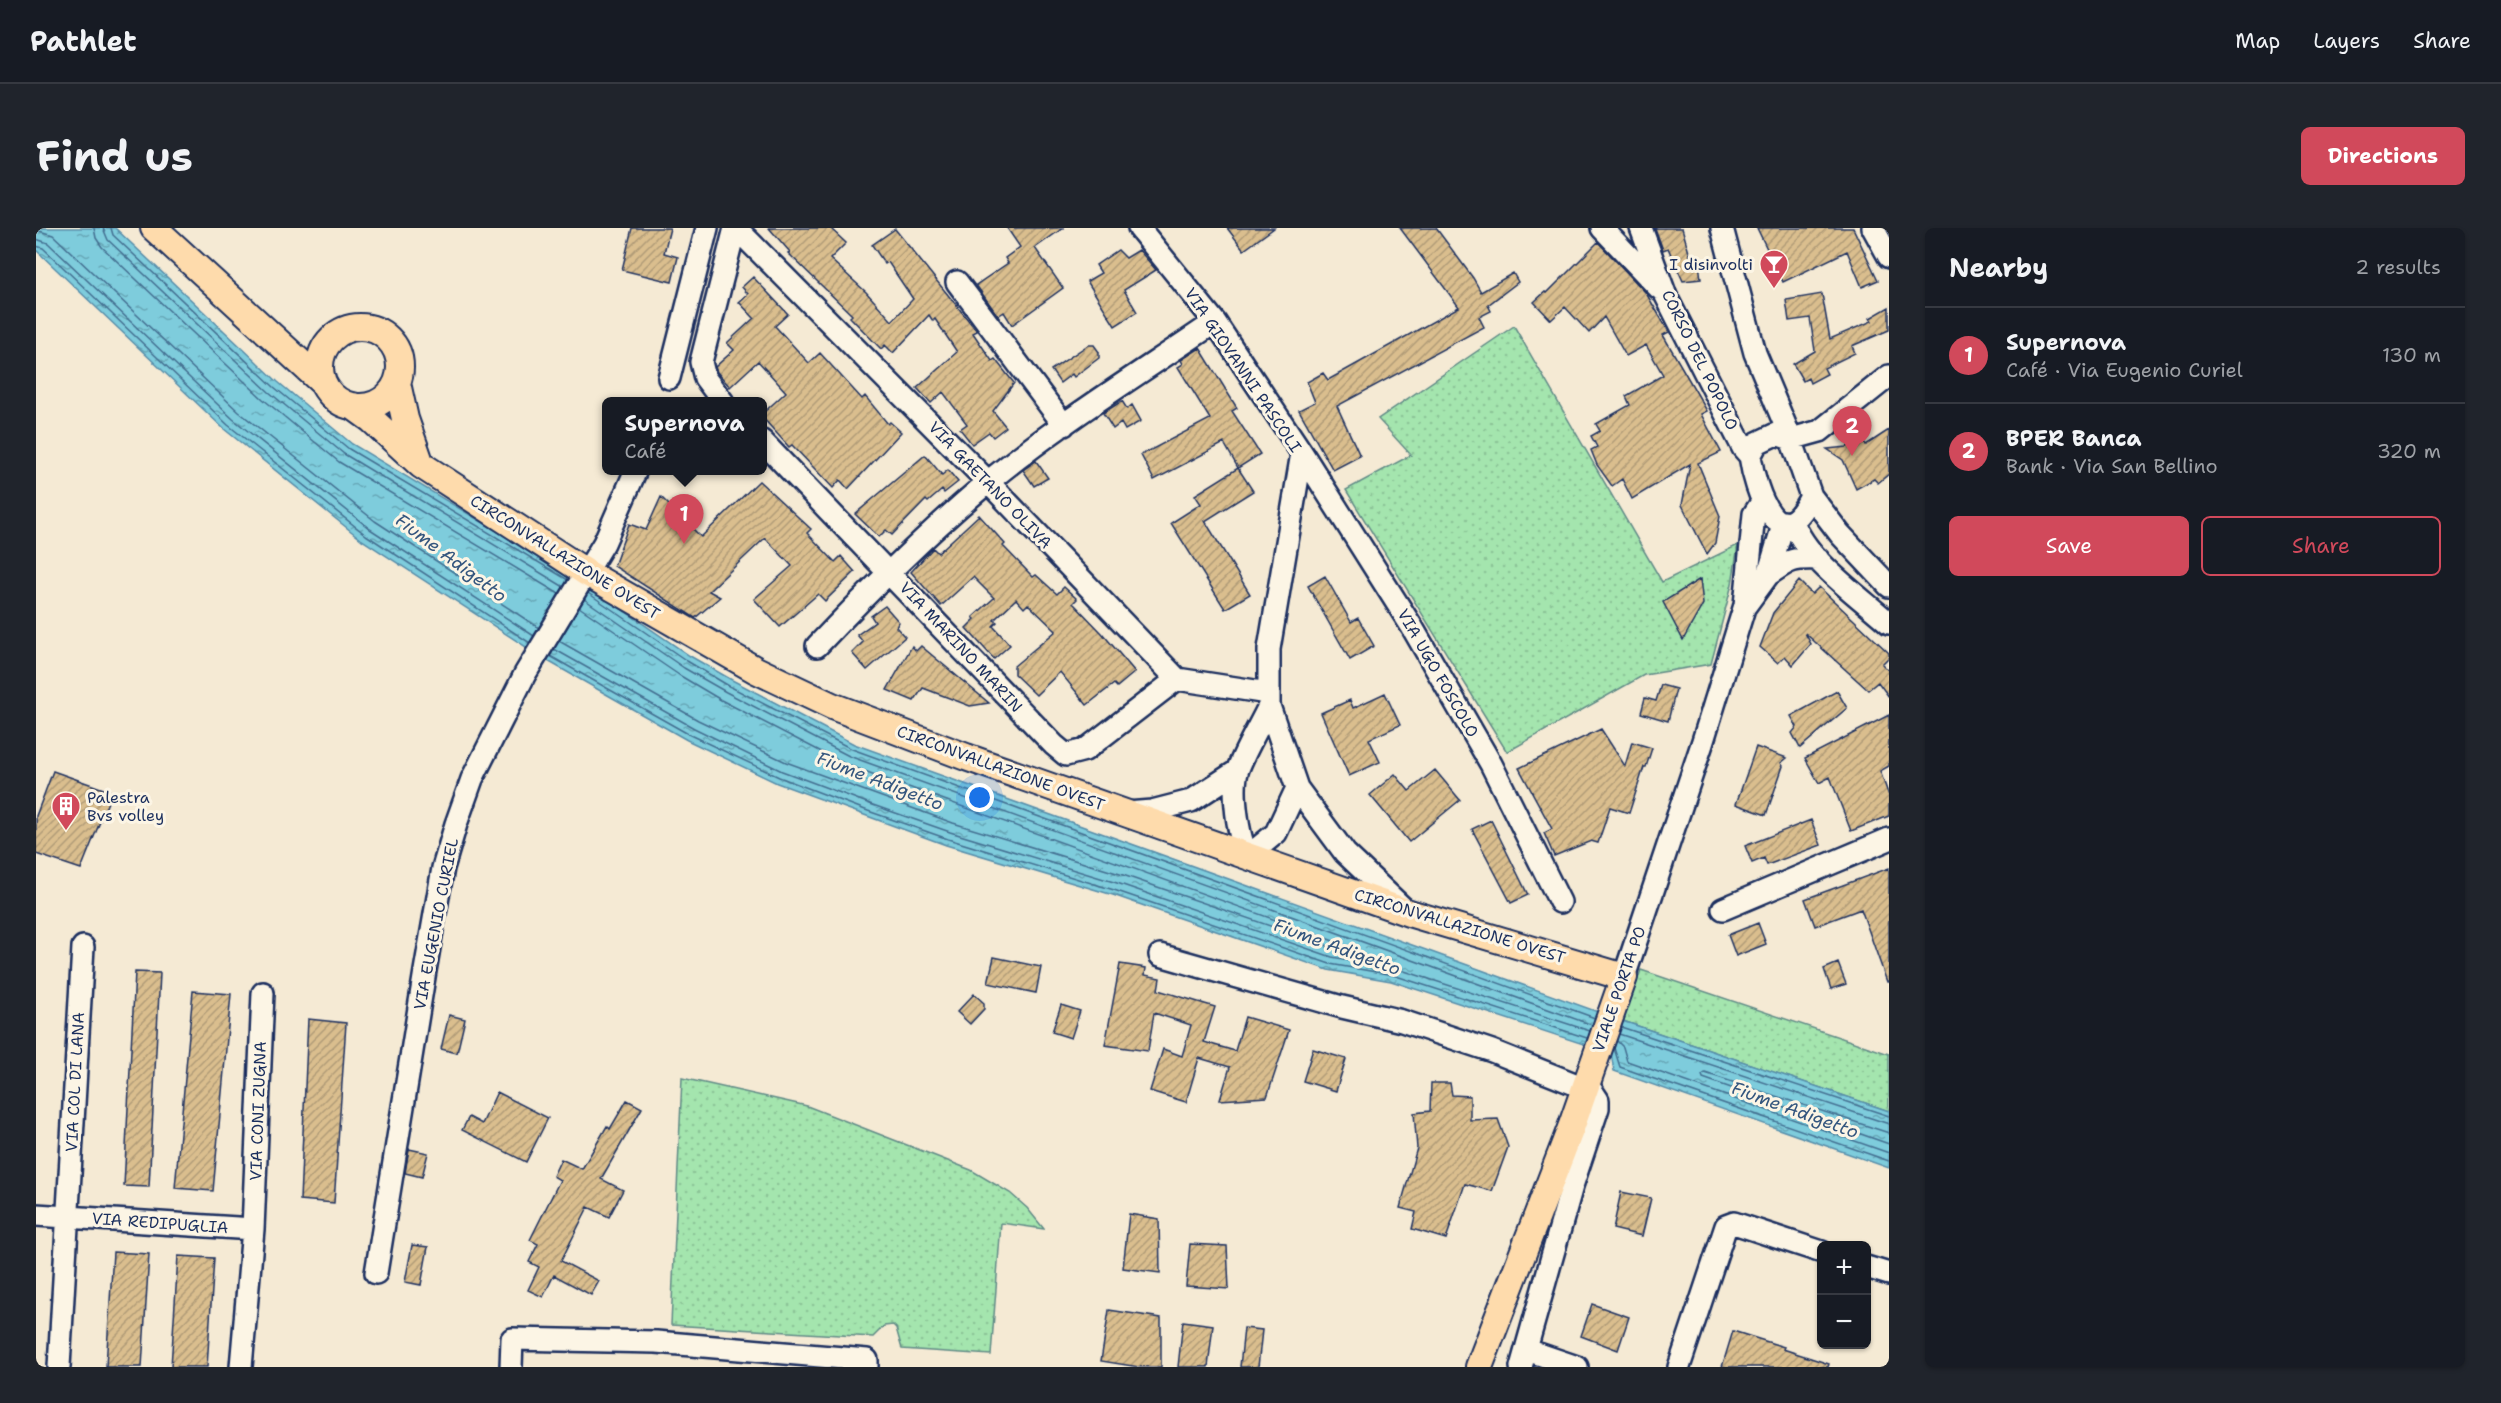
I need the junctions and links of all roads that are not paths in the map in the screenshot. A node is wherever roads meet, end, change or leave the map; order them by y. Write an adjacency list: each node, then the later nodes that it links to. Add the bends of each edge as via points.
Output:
1 (154, 228): 13 (main road)
2 (707, 228): 16 (street)
3 (736, 228): 19 (street, via 701,362 705,378); 30 (street, VIA GAETANO OLIVA)
4 (1139, 228): 12 (street, VIA GIOVANNI PASCOLI)
5 (1602, 228): 11 (street)
6 (1641, 228): 11 (street, CORSO DEL POPOLO)
7 (1722, 228): 23 (street, via 1755,353)
8 (1873, 228): 9 (street)
9 (1889, 257)
10 (957, 282): 21 (street)
11 (1666, 296): 26 (street, CORSO DEL POPOLO)
12 (1215, 322): 21 (street); 25 (street, VIA GIOVANNI PASCOLI)
13 (257, 323): 14 (main road, via 303,341 319,342); 17 (main road)
14 (336, 335): 17 (main road, via 321,357); 18 (main road, via 360,327 385,335 399,357)
15 (1889, 376): 22 (street)
16 (669, 378)
17 (323, 383): 20 (main road, via 341,402)
18 (397, 383): 20 (main road, via 379,402); 28 (main road)
19 (719, 397)
20 (354, 406): 28 (main road, CIRCONVALLAZIONE OVEST)
21 (1064, 425): 30 (street)
22 (1820, 431): 23 (street); 27 (street, via 1813,448)
23 (1791, 439): 26 (street, via 1776,434 1756,443); 27 (street)
24 (767, 446): 35 (street, VIA MARINO MARIN)
25 (1302, 453): 43 (street, VIA GIOVANNI PASCOLI, via 1269,649); 49 (street, VIA UGO FOSCOLO, via 1491,764)
26 (1750, 456): 32 (street, CORSO DEL POPOLO)
27 (1799, 461): 31 (street)
28 (421, 465): 37 (main road, CIRCONVALLAZIONE OVEST)
29 (634, 475): 37 (street, VIA EUGENIO CURIEL)
30 (988, 482): 35 (street); 42 (street, VIA GAETANO OLIVA)
31 (1811, 496): 33 (street, VIALE PORTA PO, via 1802,514); 38 (street)
32 (1762, 502): 33 (street, via 1773,519); 39 (street, VIALE PORTA PO, via 1754,514)
33 (1789, 522): 34 (street); 36 (street, VIALE PORTA PO)
34 (1818, 559): 36 (street, VIALE PORTA PO, via 1788,561); 40 (street)
35 (889, 571): 41 (street); 42 (street, VIA MARINO MARIN, via 1066,754 1085,750)
36 (1768, 575): 39 (street, VIALE PORTA PO)
37 (585, 577): 46 (main road, CIRCONVALLAZIONE OVEST, via 756,670 832,706); 62 (street, VIA EUGENIO CURIEL, via 528,670 472,778 456,824 443,868)
38 (1889, 586)
39 (1745, 605): 54 (street, VIALE PORTA PO)
40 (1889, 623)
41 (817, 646)
42 (1177, 679): 43 (street)
43 (1268, 700): 44 (street); 45 (street)
44 (1237, 771): 46 (street, via 1191,801); 48 (street, via 1237,826)
45 (1297, 788): 48 (street, via 1276,833); 51 (street, via 1345,853)
46 (1125, 813): 48 (main road, CIRCONVALLAZIONE OVEST)
47 (1889, 839): 50 (street)
48 (1248, 856): 51 (main road, CIRCONVALLAZIONE OVEST)
49 (1560, 902)
50 (1723, 909)
51 (1409, 914): 54 (main road, CIRCONVALLAZIONE OVEST)
52 (83, 948): 58 (street, VIA COL DI LANA)
53 (1160, 955): 56 (street, via 1402,1021)
54 (1621, 986): 56 (main road, VIALE PORTA PO)
55 (263, 993): 59 (street, VIA CONI ZUGNA)
56 (1588, 1080): 64 (street, via 1598,1108); 69 (main road, VIALE PORTA PO)
57 (36, 1215): 58 (street, VIA REDIPUGLIA)
58 (67, 1217): 59 (street, VIA REDIPUGLIA); 66 (street, VIA REDIPUGLIA)
59 (253, 1229): 67 (street, VIA CONI ZUGNA)
60 (1817, 1251): 71 (street, via 1734,1223 1726,1226)
61 (1871, 1269): 63 (street)
62 (375, 1274)
63 (1889, 1274)
64 (1524, 1359): 70 (street)
65 (867, 1364): 68 (street, via 656,1342 512,1339)
66 (59, 1367)
67 (241, 1367)
68 (511, 1367)
69 (1479, 1367)
70 (1577, 1367)
71 (1679, 1367)

